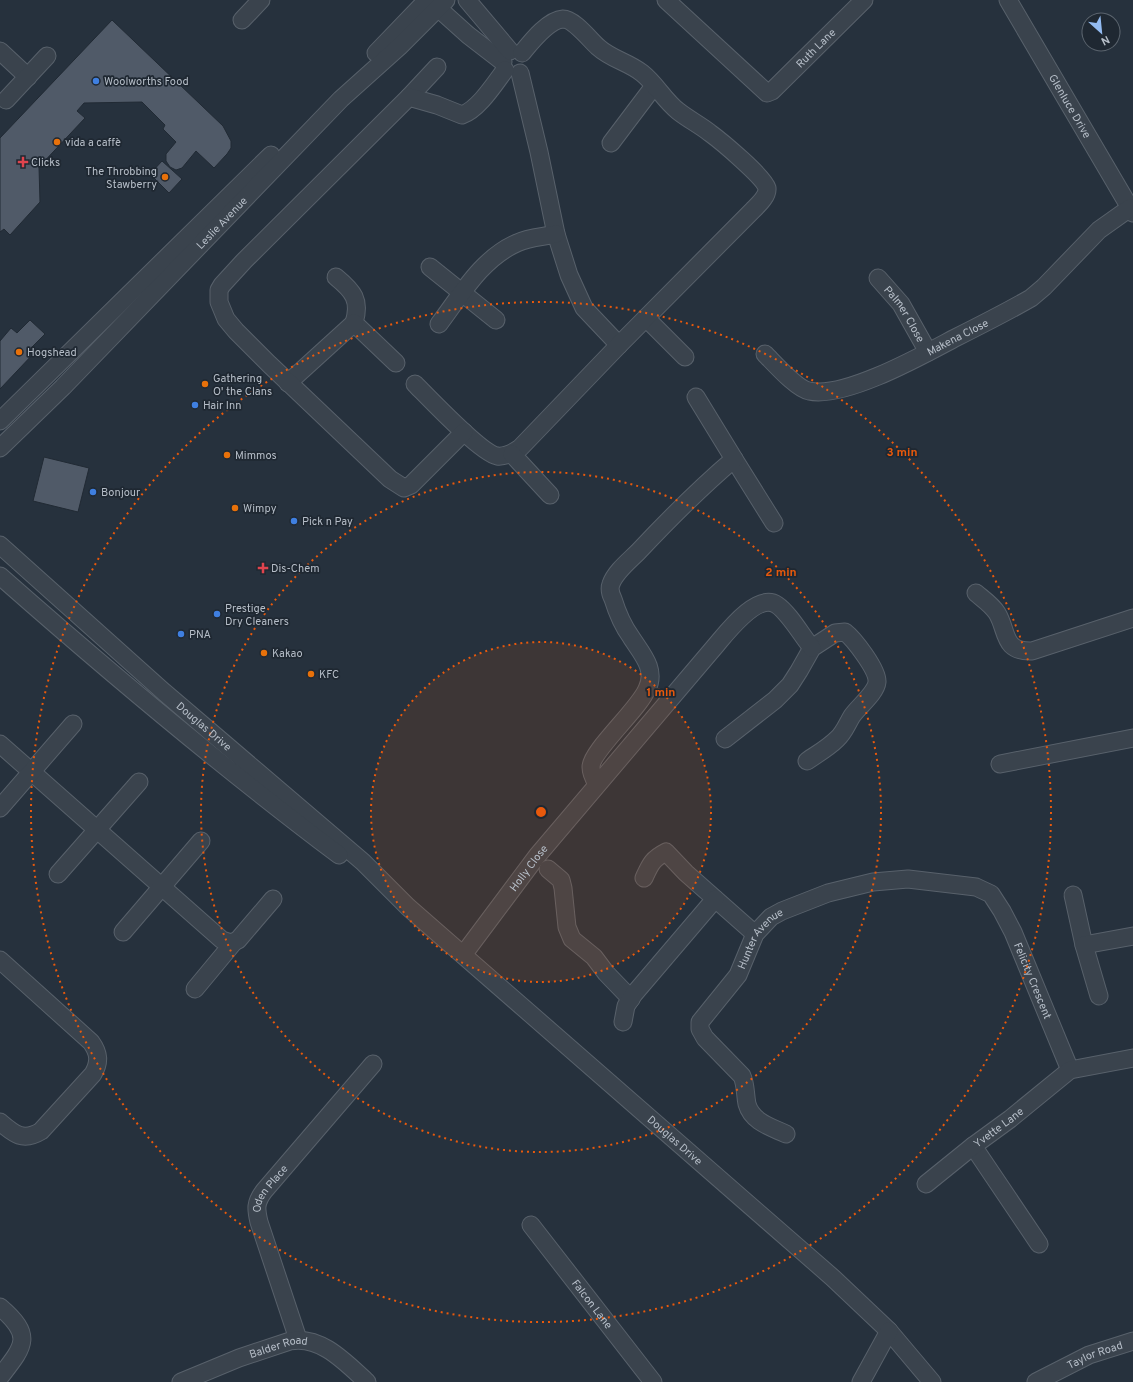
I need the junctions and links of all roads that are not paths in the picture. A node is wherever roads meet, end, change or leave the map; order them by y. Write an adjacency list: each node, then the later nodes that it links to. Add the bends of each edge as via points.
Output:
1 (261, 0): 7 (street)
2 (467, 0): 10 (street)
3 (666, 0): 4 (street, Ruth Lane, via 767,93 772,91)
4 (864, 0)
5 (1008, 0): 17 (street, Glenluce Drive)
6 (435, 2): 10 (street); 35 (street, Leslie Avenue, via 390,40); 37 (street, Leslie Avenue, via 399,47 341,99 63,387)
7 (242, 20)
8 (0, 51): 12 (street)
9 (47, 56): 12 (street)
10 (512, 62): 13 (street, via 540,32 555,21 564,19 572,23 607,55 638,70); 14 (street, via 479,102 462,115); 18 (street, via 539,152)
11 (437, 67): 14 (street)
12 (28, 77): 15 (street)
13 (654, 86): 16 (street); 23 (street, via 678,111 712,134 746,164 765,183 767,191 753,210)
14 (409, 97): 32 (street, via 244,261 219,290 219,302 230,323)
15 (6, 100)
16 (611, 143)
17 (1132, 210): 28 (street, Makena Close, via 1100,230 1037,293)
18 (556, 234): 22 (street, via 523,240 505,249 488,262); 27 (street, via 580,302 588,314)
19 (430, 267): 22 (street)
20 (336, 277): 25 (street, via 353,294 357,308)
21 (878, 278): 28 (street, Palmer Close, via 901,304)
22 (462, 294): 24 (street); 26 (street)
23 (646, 318): 27 (street); 30 (street)
24 (496, 320)
25 (354, 322): 31 (street); 32 (street)
26 (439, 324)
27 (619, 345): 38 (street)
28 (928, 352): 29 (street, Makena Close, via 858,384 819,392 802,388)
29 (765, 354)
30 (685, 357)
31 (396, 363)
32 (288, 382): 36 (street, via 390,480 404,488 411,485)
33 (415, 384): 36 (street)
34 (696, 397): 39 (street)
35 (0, 421)
36 (464, 432): 38 (street, via 491,454)
37 (0, 448)
38 (512, 454): 40 (street)
39 (734, 459): 41 (street); 55 (street, via 656,533 619,571 611,584 610,592 616,608 650,673 648,689 595,755 591,772)
40 (550, 495)
41 (774, 523)
42 (0, 544): 67 (street, Douglas Drive, via 164,692 363,862)
43 (0, 576): 67 (street, Douglas Drive, via 192,740 296,823)
44 (976, 593): 45 (street, via 996,613 1010,644 1024,651 1032,651)
45 (1133, 618)
46 (812, 648): 49 (street, via 786,689); 51 (street, via 835,633 844,632 854,640 865,656 877,682 874,691 852,716 841,734); 55 (street, Holly Close, via 777,605 766,602 757,604 733,625)
47 (73, 724): 53 (street)
48 (1133, 738): 52 (street)
49 (725, 739)
50 (0, 744): 53 (street)
51 (808, 761)
52 (1000, 764)
53 (32, 772): 56 (street); 57 (street)
54 (139, 782): 57 (street)
55 (597, 784): 73 (street, Holly Close, via 537,856)
56 (0, 808)
57 (98, 830): 60 (street); 62 (street)
58 (201, 842): 62 (street)
59 (548, 869): 77 (street, via 561,880 567,927 572,939 594,957)
60 (58, 874)
61 (644, 878): 65 (street, via 650,863 666,852)
62 (161, 886): 68 (street); 71 (street, via 222,940)
63 (991, 894): 69 (street, Hunter Avenue, via 976,887 908,879 873,882 828,893 782,911 771,917); 81 (street, Felicity Crescent, via 1012,932)
64 (1073, 895): 72 (street)
65 (716, 899): 69 (street); 77 (street)
66 (273, 900): 71 (street)
67 (408, 907): 73 (street, Douglas Drive)
68 (123, 932)
69 (755, 934): 83 (street, Hunter Avenue, via 738,975 700,1022 700,1029 705,1038 742,1076 750,1112 756,1120)
70 (1133, 936): 72 (street)
71 (234, 942): 75 (street)
72 (1084, 945): 76 (street)
73 (462, 955): 89 (street, Douglas Drive, via 833,1278)
74 (1, 965): 82 (street, via 91,1042 98,1058 93,1074 41,1132 27,1137 21,1136)
75 (195, 989)
76 (1099, 996)
77 (631, 999): 78 (street, via 626,1006)
78 (623, 1022)
79 (1133, 1058): 81 (street)
80 (373, 1064): 90 (street, Oden Place, via 264,1191 256,1205)
81 (1070, 1070): 84 (street, Yvette Lane)
82 (0, 1122)
83 (786, 1134)
84 (972, 1146): 85 (street, Yvette Lane); 87 (street)
85 (926, 1184)
86 (531, 1225): 95 (street, Falcon Lane)
87 (1039, 1244)
88 (0, 1307): 92 (street, via 15,1321 22,1333 21,1347)
89 (889, 1331): 96 (street); 97 (street, Douglas Drive)
90 (298, 1339): 93 (street, Balder Road, via 239,1358); 94 (street, Balder Road, via 329,1350)
91 (1133, 1341): 98 (street, Taylor Road, via 1089,1355)
92 (0, 1377)
93 (181, 1382)
94 (367, 1382)
95 (653, 1382)
96 (862, 1382)
97 (932, 1382)
98 (1036, 1382)

